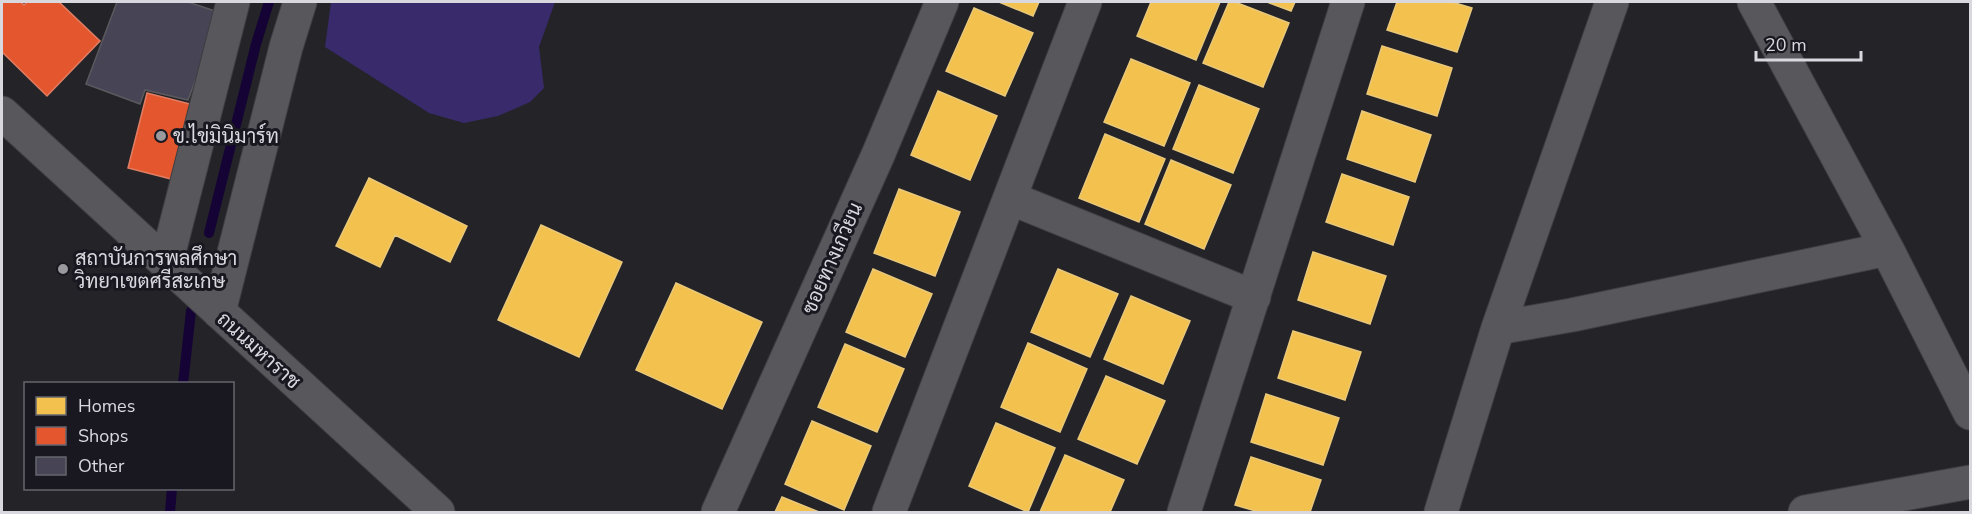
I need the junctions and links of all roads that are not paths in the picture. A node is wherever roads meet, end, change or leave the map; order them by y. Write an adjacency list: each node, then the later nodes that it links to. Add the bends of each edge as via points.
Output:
1 (233, 2): 11 (street)
2 (300, 2): 13 (street)
3 (942, 2): 18 (street, ซอยทางเกวียน)
4 (1085, 2): 9 (street)
5 (1348, 2): 12 (street)
6 (1612, 2): 14 (street)
7 (1754, 2): 10 (street)
8 (2, 113): 11 (street, ถนนมหาราช)
9 (1010, 198): 12 (street); 19 (street)
10 (1887, 249): 14 (street); 15 (street)
11 (166, 264): 13 (street, ถนนมหาราช)
12 (1254, 297): 20 (street)
13 (219, 312): 17 (street, ถนนมหาราช)
14 (1498, 328): 21 (street)
15 (1971, 413)
16 (1971, 482): 22 (street)
17 (438, 513)
18 (718, 513)
19 (889, 513)
20 (1184, 513)
21 (1440, 513)
22 (1805, 513)

